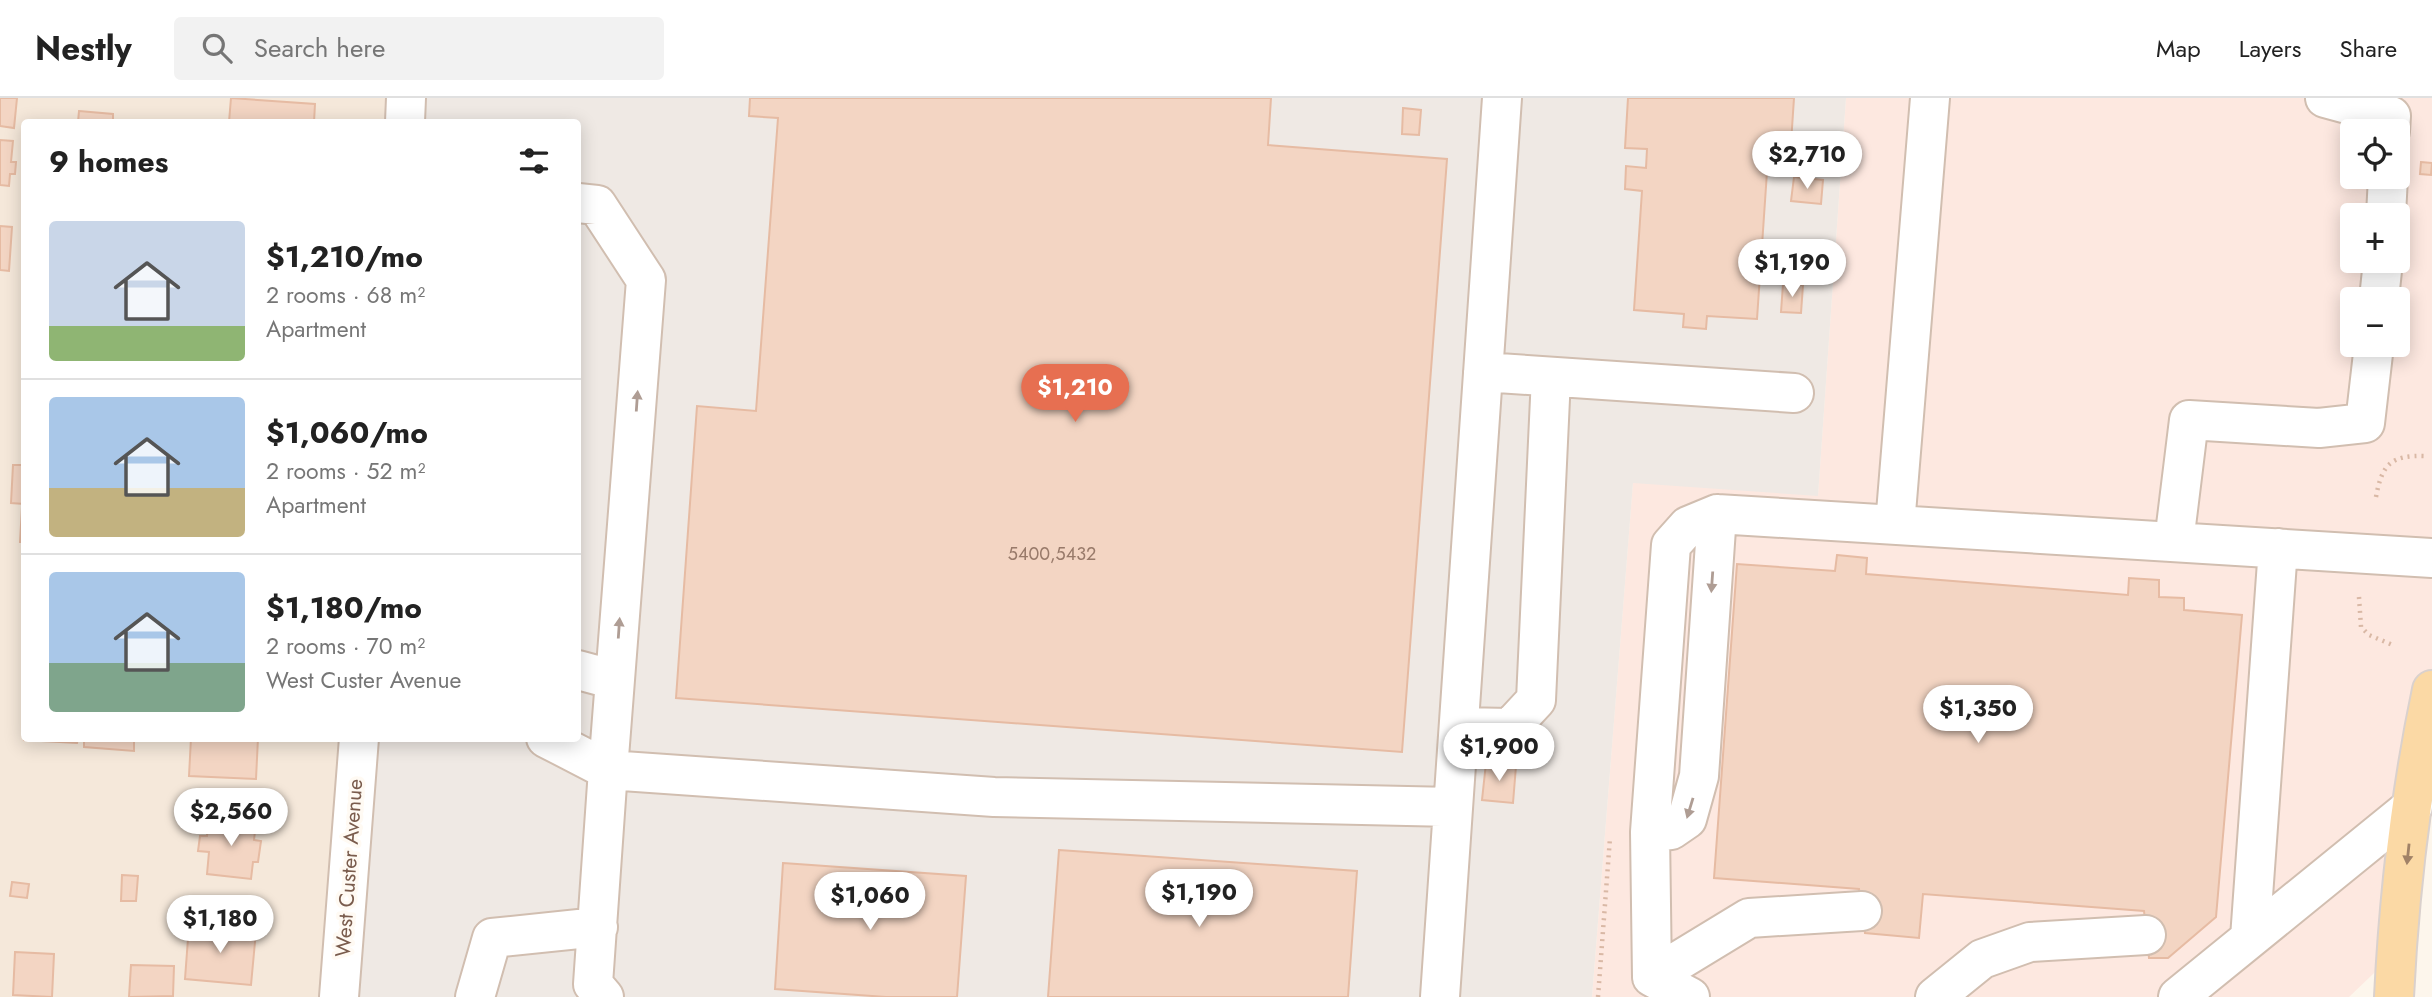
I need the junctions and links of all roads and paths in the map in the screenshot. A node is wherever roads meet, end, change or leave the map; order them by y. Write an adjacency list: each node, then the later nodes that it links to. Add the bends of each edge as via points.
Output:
1 (406, 98): 5 (street)
2 (1502, 98): 9 (street)
3 (1930, 98): 14 (street)
4 (2325, 98): 6 (street)
5 (405, 119)
6 (2391, 119)
7 (581, 203): 21 (street, one-way to 7, via 646,280 597,205)
8 (2373, 357): 15 (street, via 2365,423 2319,428 2189,420)
9 (1483, 372): 10 (street); 23 (street)
10 (1551, 377): 11 (street); 23 (street, via 1535,700 1510,728)
11 (1794, 393)
12 (2425, 456): 13 (path, via 2393,460 2383,471)
13 (2376, 496)
14 (1895, 525): 15 (street); 33 (street, via 1717,514 1688,526 1671,545 1650,832)
15 (2174, 542): 16 (street)
16 (2278, 548): 17 (street); 32 (street)
17 (2432, 558)
18 (2359, 597): 19 (path, via 2361,627)
19 (2395, 646)
20 (581, 671): 21 (street)
21 (615, 680): 26 (street)
22 (2432, 690): 27 (main road)
23 (1459, 727): 28 (street)
24 (359, 742): 35 (street, West Custer Avenue)
25 (554, 742): 26 (street)
26 (608, 770): 28 (street, via 994,797); 30 (street)
27 (2413, 806): 32 (street); 41 (main road, one-way to 41)
28 (1453, 807): 37 (street)
29 (1862, 911): 33 (street, via 1749,918)
30 (598, 927): 34 (street); 36 (street, via 492,938)
31 (2146, 935): 39 (street, via 2030,942 1982,959)
32 (2250, 938): 40 (street)
33 (1652, 977): 38 (street)
34 (597, 993)
35 (339, 997)
36 (475, 997)
37 (1440, 997)
38 (1690, 997)
39 (1935, 997)
40 (2178, 997)
41 (2395, 997)

